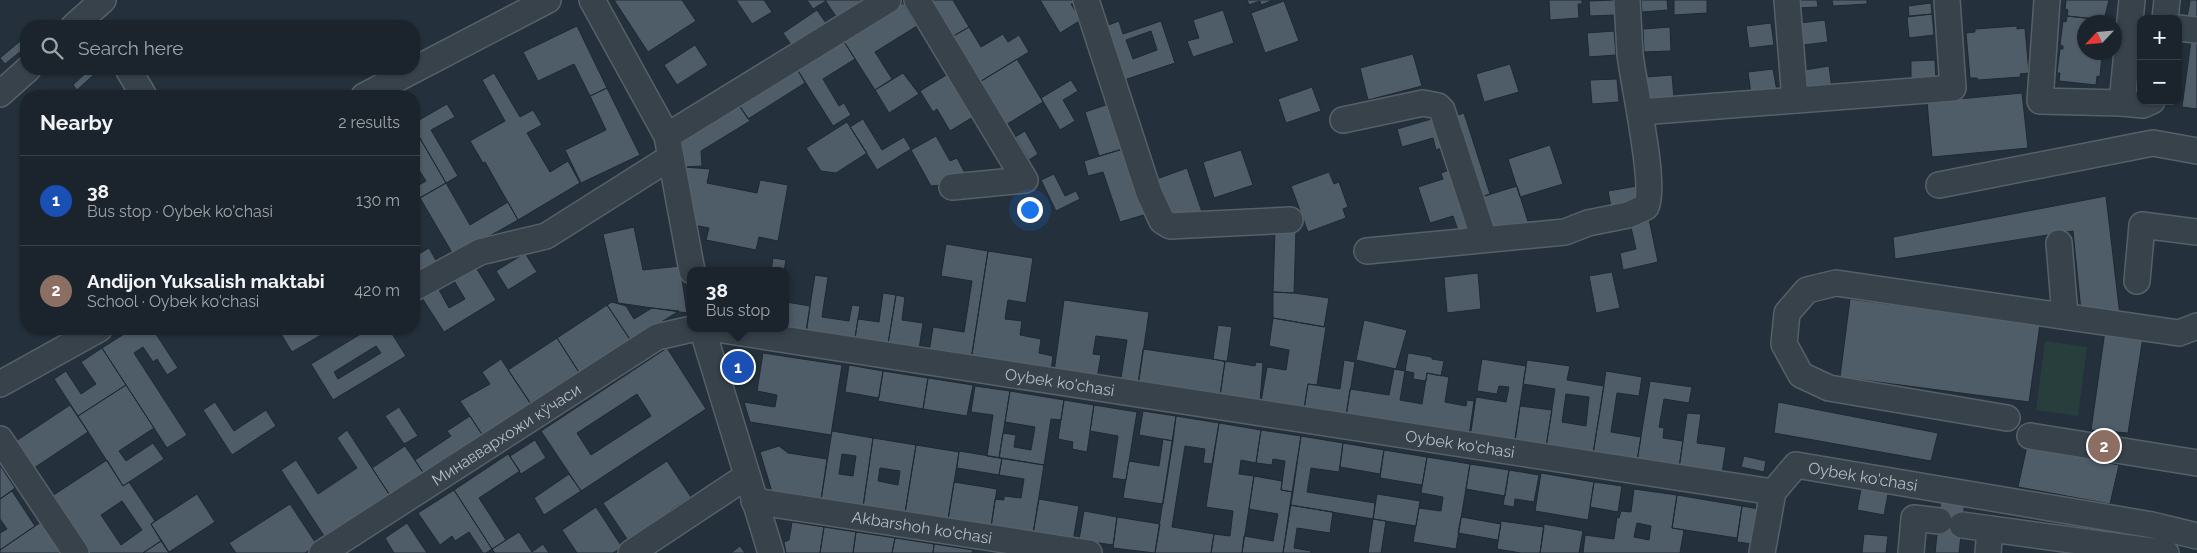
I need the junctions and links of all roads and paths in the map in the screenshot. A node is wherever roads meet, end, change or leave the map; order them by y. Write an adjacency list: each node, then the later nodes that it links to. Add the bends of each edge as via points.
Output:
1 (548, 0): 18 (street)
2 (592, 0): 30 (street)
3 (888, 0): 30 (street)
4 (917, 0): 33 (street, via 1025,180)
5 (1086, 0): 34 (street, via 1149,193 1162,221 1170,226)
6 (1627, 0): 28 (street, via 1630,55)
7 (1787, 0): 25 (street)
8 (1947, 0): 25 (street, via 1953,88)
9 (2047, 0): 26 (street, via 2040,101)
10 (2132, 0): 17 (street)
11 (2167, 0): 13 (street)
12 (101, 11): 14 (street)
13 (2165, 15)
14 (85, 20)
15 (2182, 28): 16 (street)
16 (2197, 30)
17 (2135, 34): 26 (street)
18 (420, 67)
19 (22, 75): 24 (street)
20 (132, 75): 22 (street)
21 (404, 75): 23 (street)
22 (140, 90)
23 (376, 90)
24 (0, 95)
25 (1795, 100): 28 (street)
26 (2122, 103): 27 (street)
27 (2137, 104)
28 (1640, 112): 36 (street, via 1649,189 1646,207 1565,232)
29 (1343, 120): 36 (street, via 1424,103 1438,106)
30 (669, 146): 39 (street); 41 (street, via 546,236 480,252)
31 (2197, 151): 32 (street, via 2153,143)
32 (1939, 185)
33 (952, 187)
34 (1290, 220)
35 (2197, 232): 40 (street, via 2142,225)
36 (1484, 239): 38 (street)
37 (2059, 243): 42 (street)
38 (1368, 251)
39 (691, 267)
40 (2137, 281)
41 (420, 285)
42 (2065, 316): 43 (street, via 2179,333); 49 (street, via 1836,283 1807,290 1787,313 1784,344 1801,375 1828,388)
43 (2197, 326)
44 (687, 330): 61 (street, Минаввархожи кўчаси, via 657,337)
45 (703, 332): 53 (street)
46 (736, 332): 54 (street, Oybek ko'chasi)
47 (88, 335): 48 (street)
48 (0, 384)
49 (2007, 418)
50 (2030, 436): 52 (street)
51 (0, 439): 60 (street)
52 (2197, 463)
53 (747, 476): 55 (street); 62 (street)
54 (1773, 492): 58 (street, Oybek ko'chasi, via 1796,464 2152,525); 65 (street)
55 (754, 501): 63 (street); 64 (street, Akbarshoh ko'chasi)
56 (1990, 529): 59 (street); 66 (street, via 1914,518); 67 (street)
57 (2197, 536): 58 (street, Oybek ko'chasi)
58 (2166, 545): 59 (street)
59 (2107, 549)
60 (76, 553)
61 (322, 553)
62 (631, 553)
63 (771, 553)
64 (1089, 553)
65 (1762, 553)
66 (1911, 553)
67 (1988, 553)

